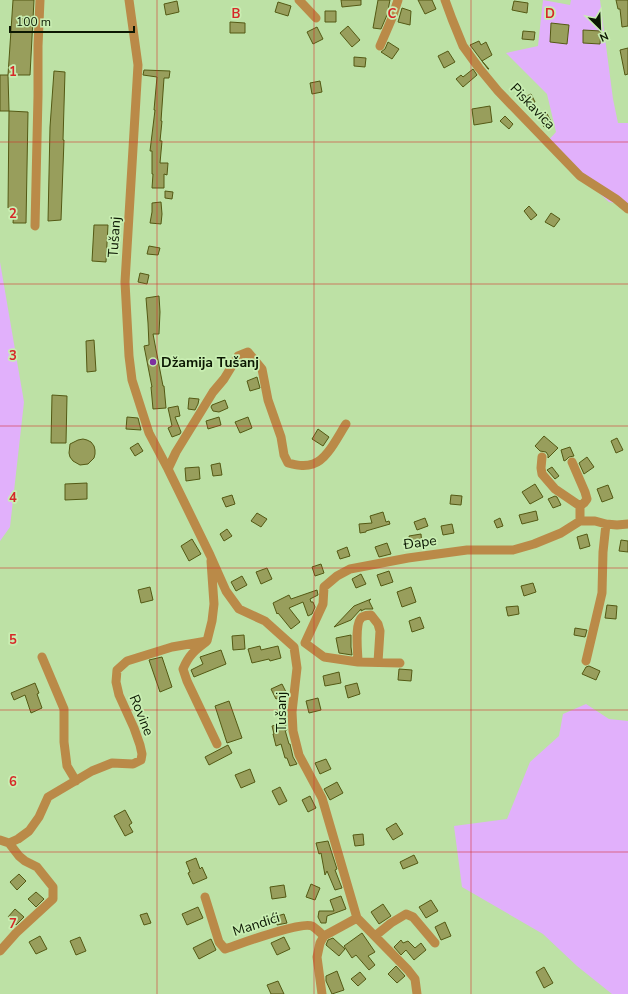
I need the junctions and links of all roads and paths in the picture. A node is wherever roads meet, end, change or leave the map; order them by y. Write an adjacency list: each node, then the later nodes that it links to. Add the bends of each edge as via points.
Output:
1 (40, 0): 9 (street)
2 (130, 0): 13 (street, Tušanj, via 138,65 125,282 129,356 132,380 149,433)
3 (299, 0): 6 (street)
4 (398, 0): 7 (street)
5 (446, 0): 8 (street, Piskavica, via 463,46 498,91 580,176)
6 (316, 18)
7 (380, 46)
8 (628, 209)
9 (35, 226)
10 (346, 424): 13 (street, via 325,456 313,464 298,466 288,463 268,400 262,369 248,352 238,356 213,392)
11 (542, 457): 14 (street, via 542,474 555,489)
12 (572, 462): 14 (street, via 586,492 587,499)
13 (168, 469): 18 (street, Tušanj)
14 (580, 506): 15 (street)
15 (580, 521): 16 (street); 20 (street, Đape, via 561,533 513,550 467,550 350,569 324,587 323,604)
16 (606, 524): 17 (street); 23 (street, via 602,593)
17 (628, 524)
18 (210, 555): 19 (street, Tušanj, via 214,604); 21 (street, Tušanj, via 226,591 239,609 265,620)
19 (207, 641): 27 (street, via 192,653 183,670); 28 (street, Rovine, via 172,647 127,661 117,670 119,695 140,745 141,760 133,764 112,763)
20 (305, 643): 21 (street); 24 (street, via 324,657)
21 (294, 647): 32 (street, Tušanj, via 296,668 293,731 299,755 322,798)
22 (42, 657): 28 (street, via 64,709 67,766)
23 (586, 661)
24 (358, 662): 25 (street); 25 (street, via 358,622 362,617 371,615 380,631)
25 (378, 662): 26 (street)
26 (400, 663)
27 (217, 744)
28 (76, 780): 30 (street, Rovine, via 48,797 29,831)
29 (0, 840): 30 (street)
30 (9, 843): 36 (street, via 19,856 37,867 53,887 53,899)
31 (205, 897): 33 (street, Mandići, via 219,942 225,949 304,925 312,926)
32 (358, 918): 33 (street); 34 (street, Tušanj)
33 (324, 936): 37 (street, via 317,957)
34 (375, 936): 35 (street, via 406,914 414,917); 38 (street, Tušanj, via 415,979)
35 (435, 944)
36 (0, 951)
37 (322, 994)
38 (417, 994)

